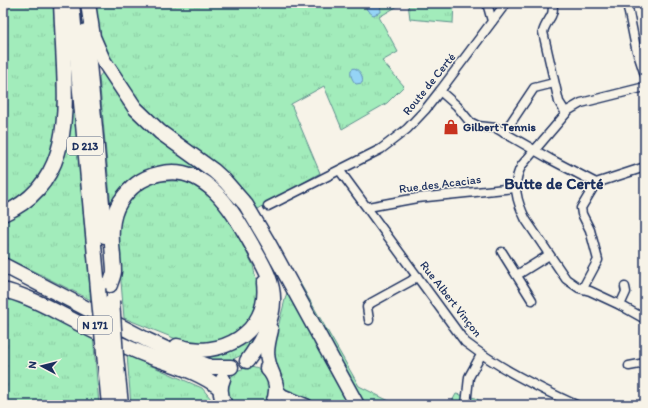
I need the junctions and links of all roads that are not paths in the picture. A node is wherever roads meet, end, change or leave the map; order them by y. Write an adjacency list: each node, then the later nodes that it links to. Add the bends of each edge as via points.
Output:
1 (61, 3): 23 (highway, via 66,105 57,160 37,191 24,203)
2 (72, 3): 32 (highway, D 213)
3 (84, 3): 32 (highway, D 213)
4 (88, 3): 24 (highway, via 93,37 103,60 134,108 160,132 206,164 225,181 246,205)
5 (487, 3): 9 (street)
6 (506, 3): 9 (street, Route de Certé)
7 (552, 3): 11 (street, via 554,9 542,32)
8 (627, 3): 10 (street, via 636,48)
9 (492, 21): 13 (street, Route de Certé)
10 (645, 76)
11 (554, 82): 14 (street, via 559,102); 15 (street, via 534,88)
12 (645, 87): 14 (street, via 581,104)
13 (440, 91): 15 (street, via 470,122); 18 (street, Route de Certé, via 407,129 381,149)
14 (566, 113): 16 (street)
15 (504, 133): 16 (street)
16 (535, 151): 19 (street); 20 (street, via 518,172)
17 (645, 168): 19 (street)
18 (340, 171): 21 (street, Route de Certé); 22 (street, Rue Albert Vinçon)
19 (596, 182): 34 (street, via 581,208 598,260)
20 (516, 188): 22 (street, Rue des Acacias, via 417,198); 26 (street, via 522,212)
21 (268, 206)
22 (368, 208): 30 (street, Rue Albert Vinçon)
23 (3, 214)
24 (268, 244): 48 (highway, via 279,276 279,292 267,348 268,362); 56 (highway)
25 (502, 252): 29 (street)
26 (548, 255): 29 (street); 34 (street, via 566,279)
27 (3, 265): 40 (highway, N 171)
28 (264, 267): 32 (highway, via 239,223 215,191 192,176 169,172 150,176 135,184 119,203 112,230 114,271); 40 (highway, via 262,273 265,290 259,313 243,336 230,344 216,349 192,350); 43 (highway, via 271,284 273,302 265,330)
29 (517, 275): 36 (street)
30 (417, 276): 39 (street, via 371,303 367,307); 42 (street, Rue Albert Vinçon, via 465,342)
31 (3, 280): 47 (highway, N 171)
32 (104, 287): 41 (highway, bridge); 41 (highway, D 213, bridge, via 112,301)
33 (625, 287): 37 (street, via 626,292)
34 (582, 288): 37 (street)
35 (3, 290): 47 (highway, via 44,306 133,350)
36 (532, 300)
37 (620, 305): 38 (street)
38 (645, 319)
39 (369, 320)
40 (126, 328): 46 (highway, N 171, via 206,366)
41 (110, 354): 51 (highway, D 213); 52 (highway, D 213)
42 (481, 354): 57 (street, via 469,377); 58 (street, Rue Albert Vinçon, via 516,376)
43 (247, 361): 46 (highway); 48 (highway, via 262,364)
44 (645, 363): 45 (street)
45 (629, 366)
46 (231, 367): 49 (highway)
47 (186, 369): 49 (highway, N 171)
48 (273, 375): 50 (highway)
49 (220, 388): 53 (highway)
50 (277, 390): 54 (highway); 55 (main road)
51 (109, 405)
52 (121, 405)
53 (225, 405)
54 (272, 405)
55 (307, 405)
56 (357, 405)
57 (466, 405)
58 (576, 405)

